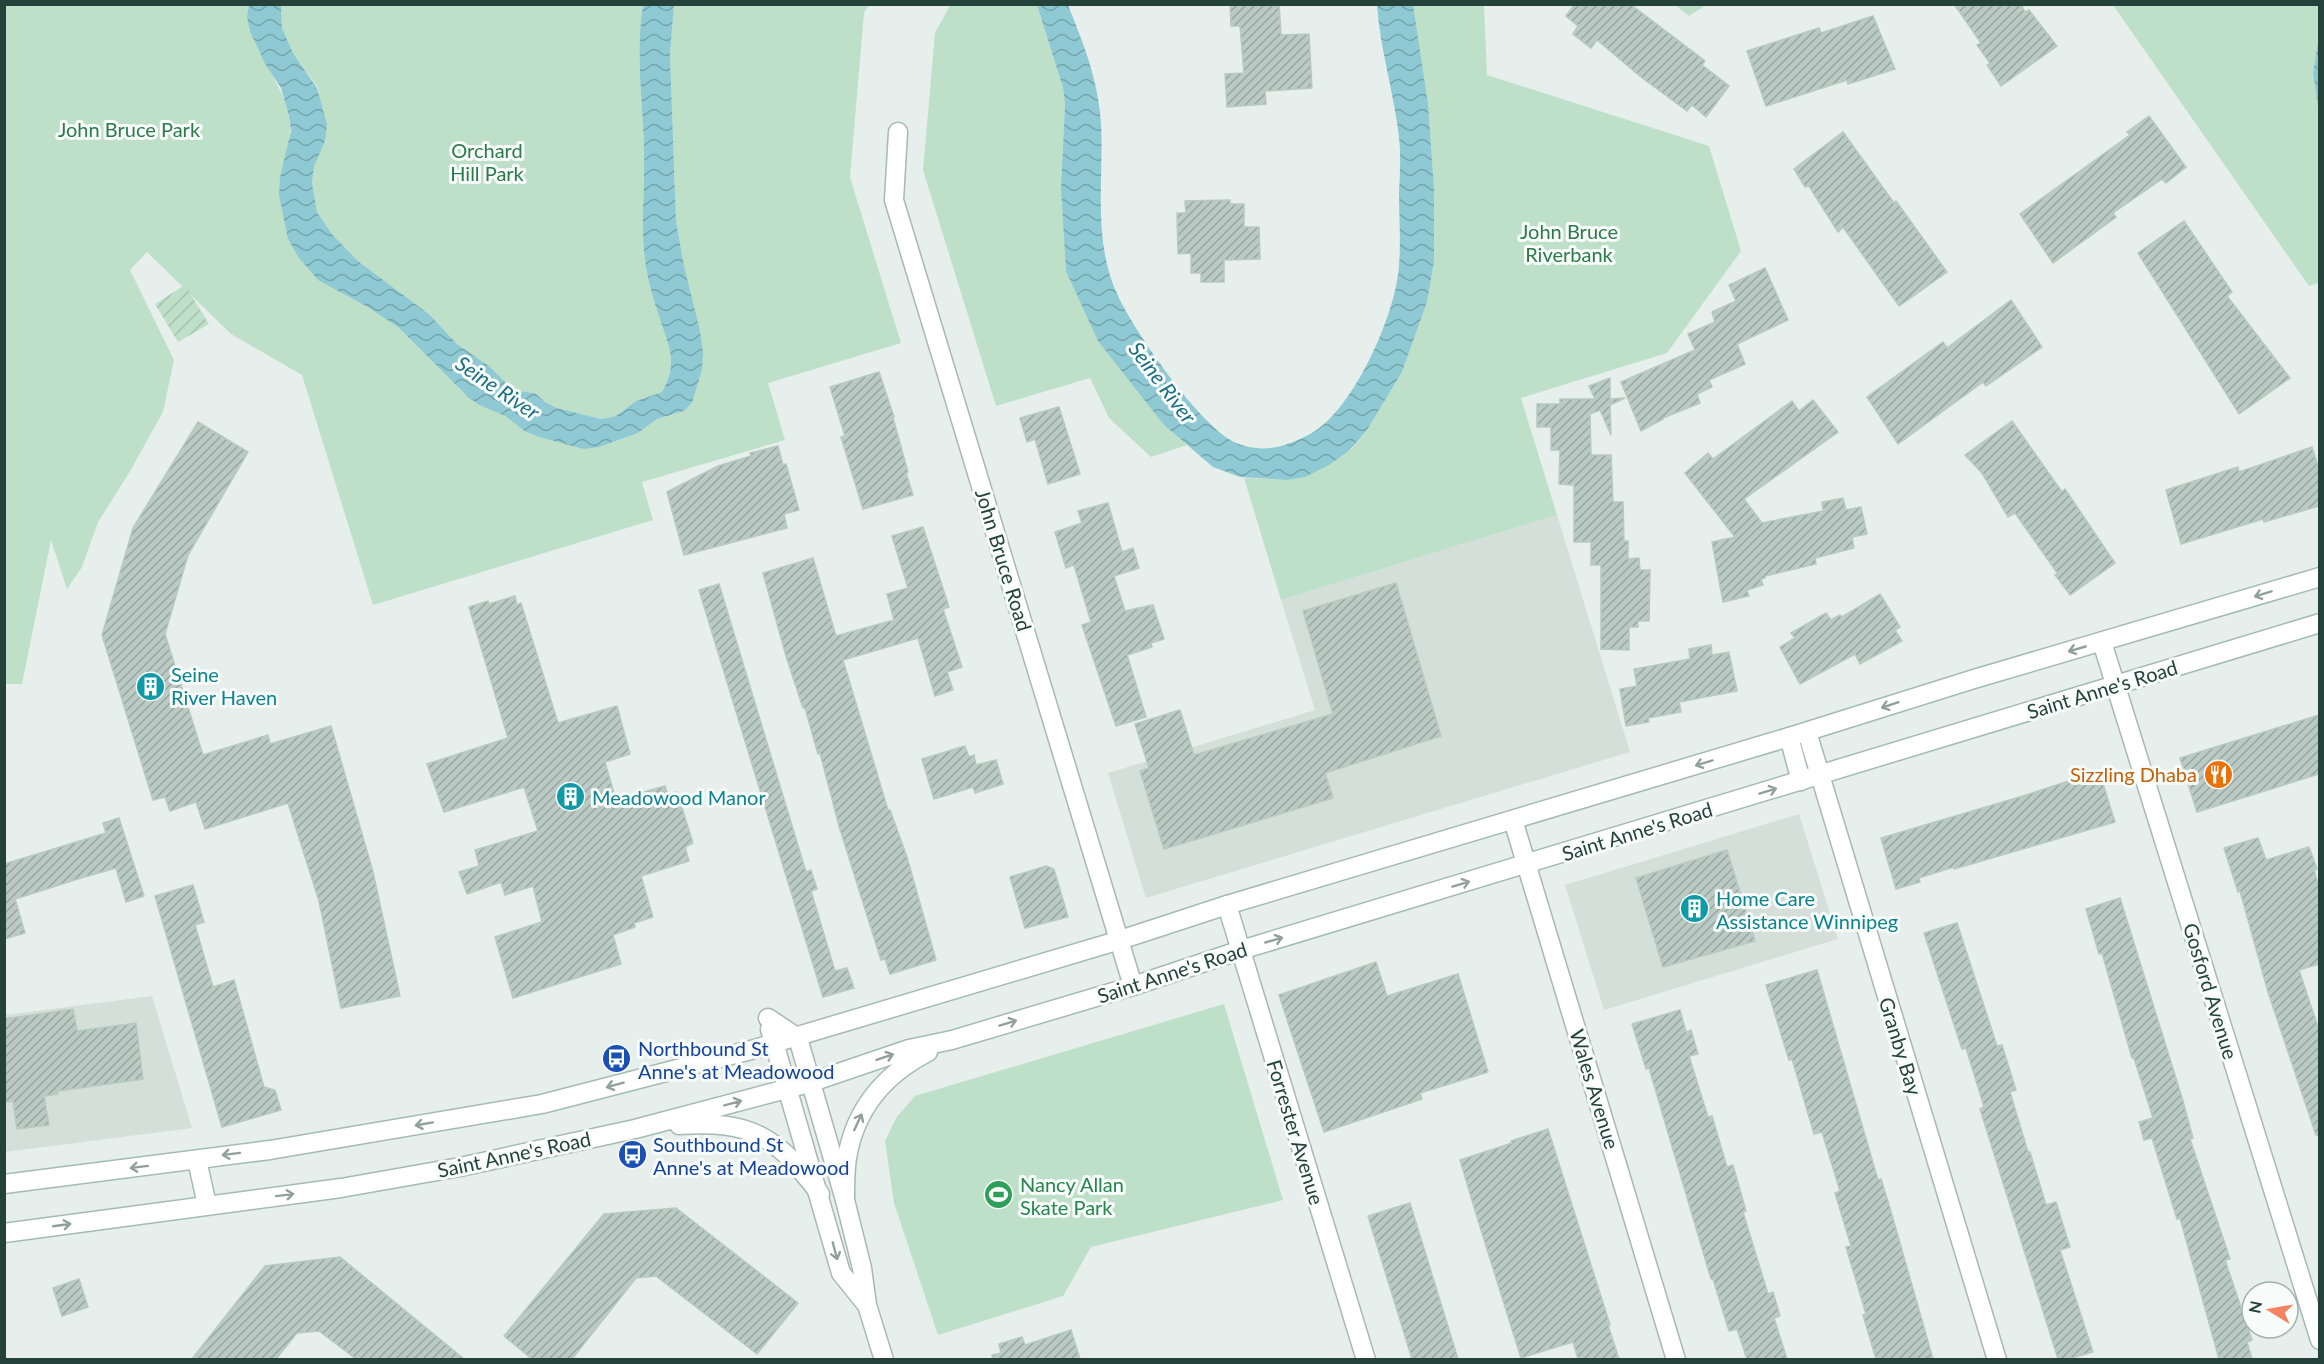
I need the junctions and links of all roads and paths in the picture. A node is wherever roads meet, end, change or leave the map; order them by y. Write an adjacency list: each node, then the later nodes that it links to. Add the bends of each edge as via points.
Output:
1 (898, 132): 13 (main road, John Bruce Road, via 894,200)
2 (2319, 577): 4 (main road, one-way to 4)
3 (2319, 623): 5 (main road, Saint Anne's Road)
4 (2102, 642): 5 (main road, Gosford Avenue); 6 (main road, one-way to 6)
5 (2115, 685): 8 (main road, Saint Anne's Road); 29 (main road, Gosford Avenue)
6 (1807, 732): 7 (main road); 8 (main road, Granby Bay)
7 (1789, 737): 9 (main road); 10 (main road, one-way to 10)
8 (1820, 776): 9 (main road, Saint Anne's Road); 33 (main road, Granby Bay)
9 (1801, 782): 11 (main road, Saint Anne's Road, one-way to 9)
10 (1513, 820): 11 (main road, Wales Avenue); 12 (main road)
11 (1527, 864): 14 (main road, Saint Anne's Road, one-way to 11); 32 (main road, Wales Avenue)
12 (1227, 905): 13 (main road); 14 (main road, Forrester Avenue)
13 (1120, 940): 15 (main road, John Bruce Road); 16 (main road)
14 (1241, 950): 15 (main road, Saint Anne's Road); 31 (main road, Forrester Avenue)
15 (1133, 986): 17 (main road, Saint Anne's Road, one-way to 15)
16 (798, 1038): 18 (main road); 18 (main road, via 768,1018); 19 (main road)
17 (952, 1040): 19 (main road, Saint Anne's Road, one-way to 17, via 909,1049); 25 (main road, one-way to 17, via 853,1130 878,1087 908,1062)
18 (773, 1044): 20 (main road); 22 (main road, one-way to 22, via 542,1104)
19 (809, 1083): 20 (main road, Saint Anne's Road); 25 (main road)
20 (787, 1090): 21 (main road, Saint Anne's Road, one-way to 20); 24 (main road)
21 (635, 1129): 24 (main road, via 708,1124 759,1133 798,1166); 26 (main road, Saint Anne's Road, one-way to 21, via 341,1188 460,1167)
22 (197, 1160): 23 (main road, one-way to 23); 26 (main road)
23 (4, 1184)
24 (820, 1194): 28 (main road, one-way to 28, via 842,1273)
25 (845, 1200): 28 (main road)
26 (207, 1205): 27 (main road, Saint Anne's Road, one-way to 26)
27 (4, 1233)
28 (867, 1305): 30 (main road)
29 (2319, 1340)
30 (884, 1359)
31 (1366, 1359)
32 (1676, 1359)
33 (1997, 1359)

